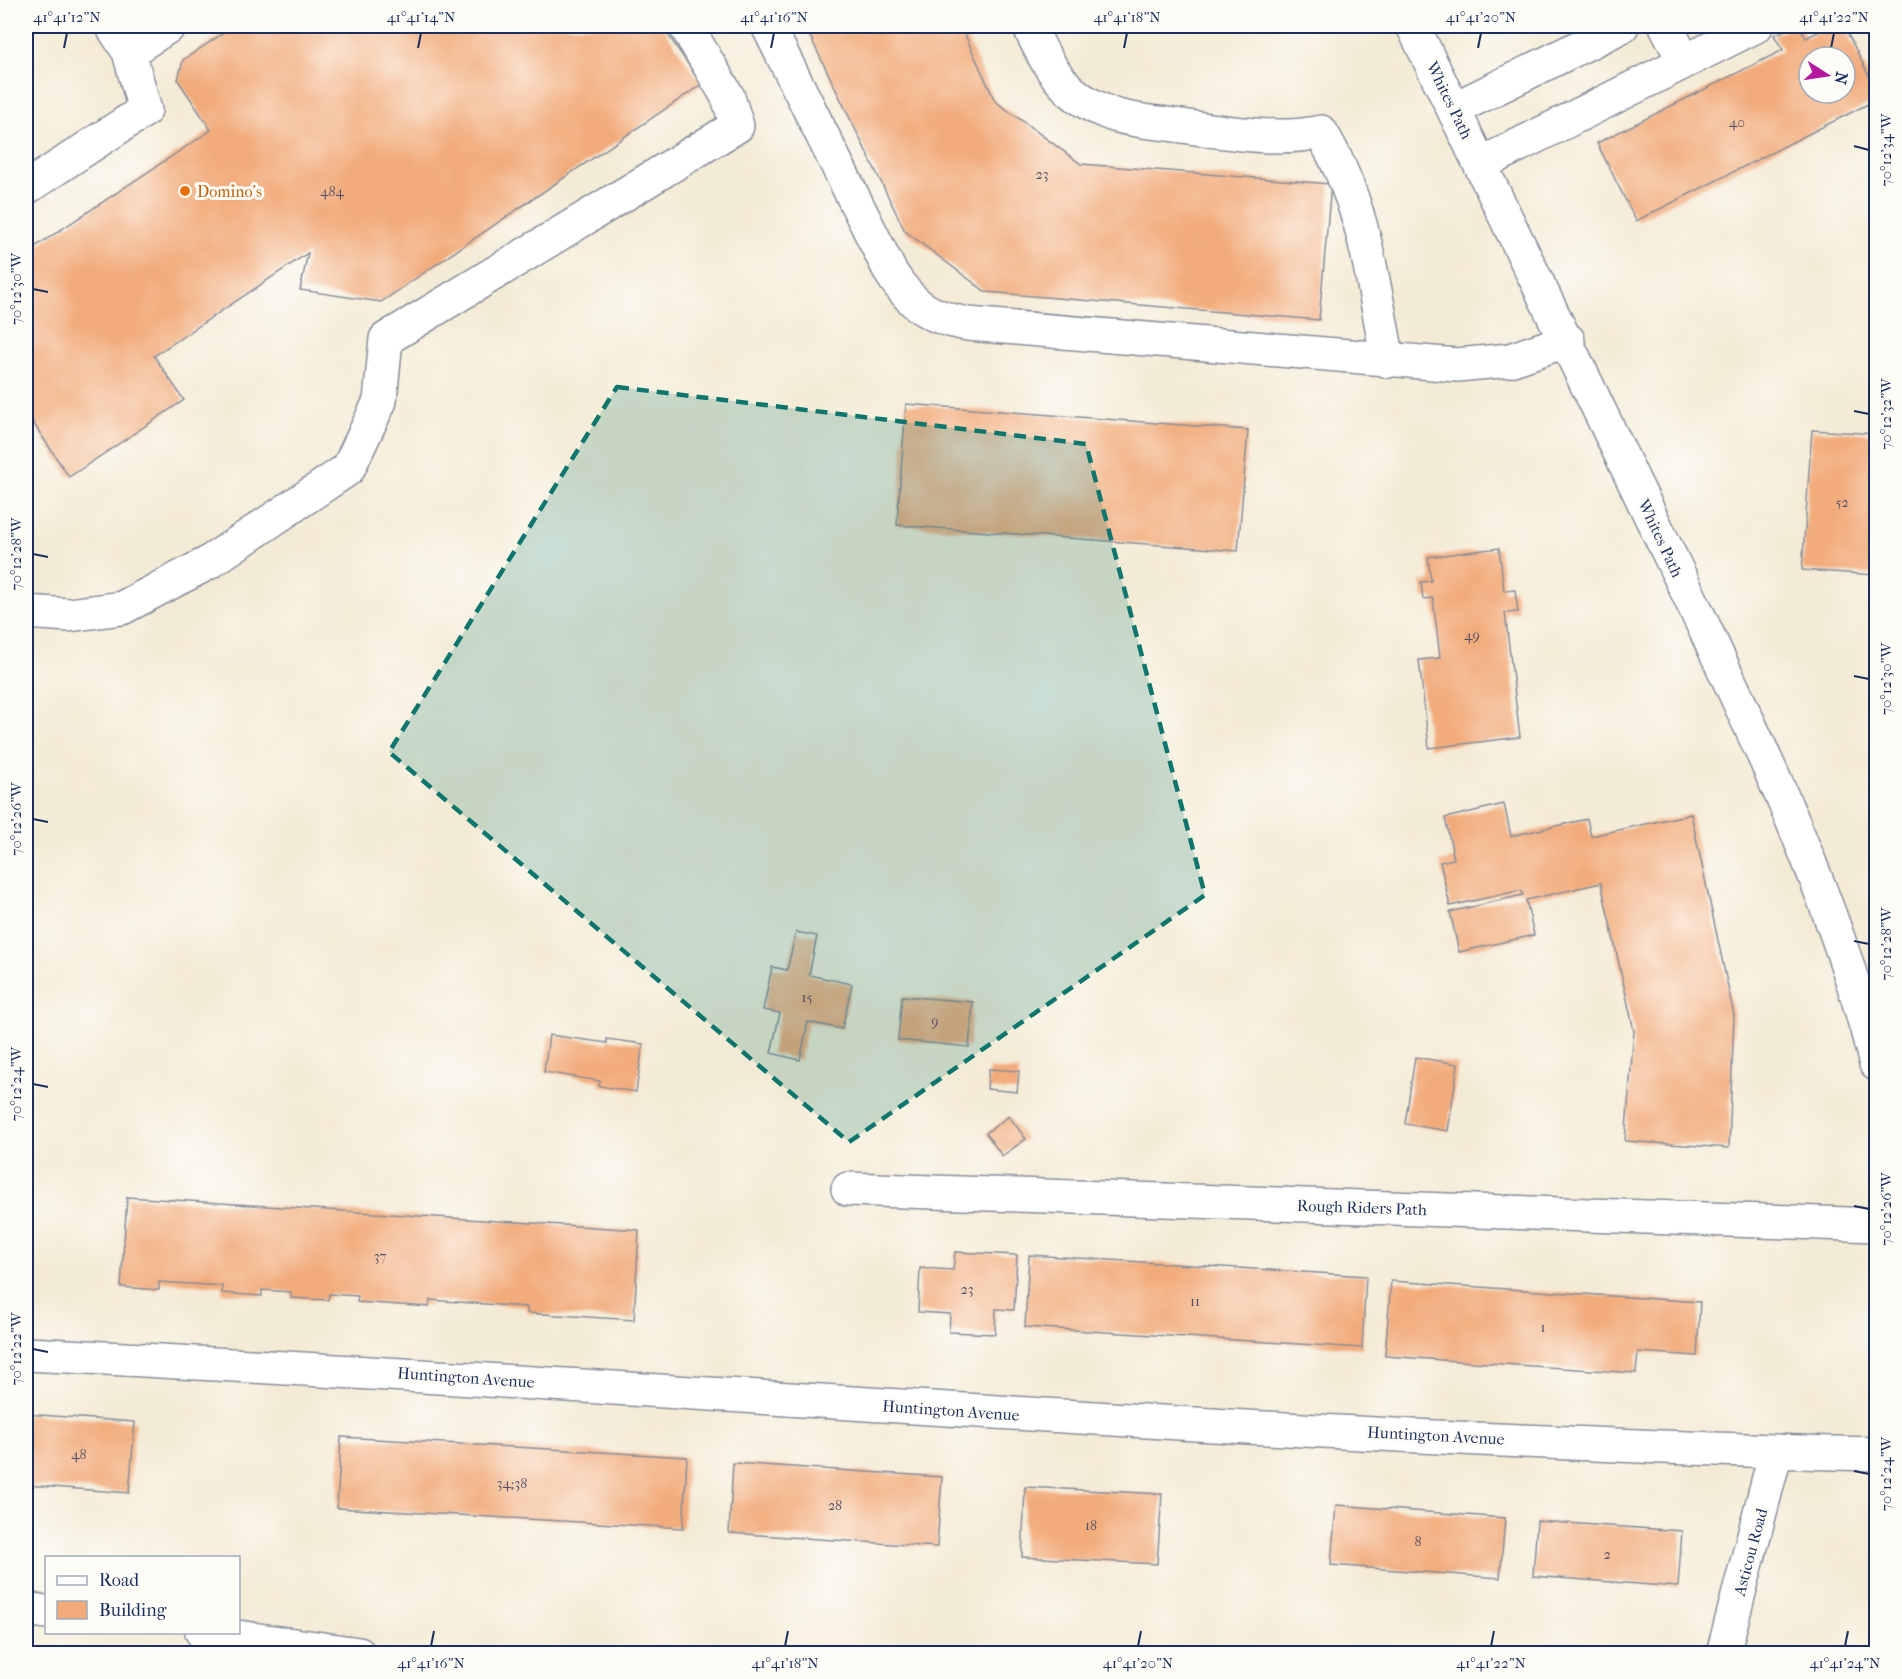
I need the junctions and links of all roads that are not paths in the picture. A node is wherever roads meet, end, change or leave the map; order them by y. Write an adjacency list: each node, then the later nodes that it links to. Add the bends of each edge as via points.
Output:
1 (169, 26): 9 (street)
2 (686, 26): 16 (street, via 728,97 737,126 386,339 380,401 348,469 208,563 122,608 69,615)
3 (768, 26): 15 (street, via 891,273 914,303 930,314 968,324)
4 (1029, 26): 15 (street, via 1056,76 1073,93 1109,113 1202,128 1301,136 1321,132 1348,181 1357,209)
5 (1413, 26): 11 (street, Whites Path)
6 (1622, 26): 11 (street)
7 (1666, 26): 10 (street)
8 (1755, 26): 10 (street)
9 (120, 39): 13 (street, via 145,110)
10 (1684, 61): 12 (street)
11 (1454, 109): 12 (street, Whites Path)
12 (1480, 164): 14 (street, Whites Path)
13 (26, 188)
14 (1568, 340): 15 (street, via 1531,355 1485,365); 17 (street, Whites Path, via 1784,803 1841,950)
15 (1388, 361)
16 (26, 612)
17 (1876, 1064)
18 (848, 1189): 19 (street, Rough Riders Path)
19 (1876, 1225)
20 (26, 1354): 21 (street, Huntington Avenue, via 350,1370 1061,1417)
21 (1776, 1451): 22 (street, Huntington Avenue); 25 (street, Asticou Road)
22 (1876, 1454)
23 (217, 1634): 24 (street)
24 (359, 1653)
25 (1723, 1653)

